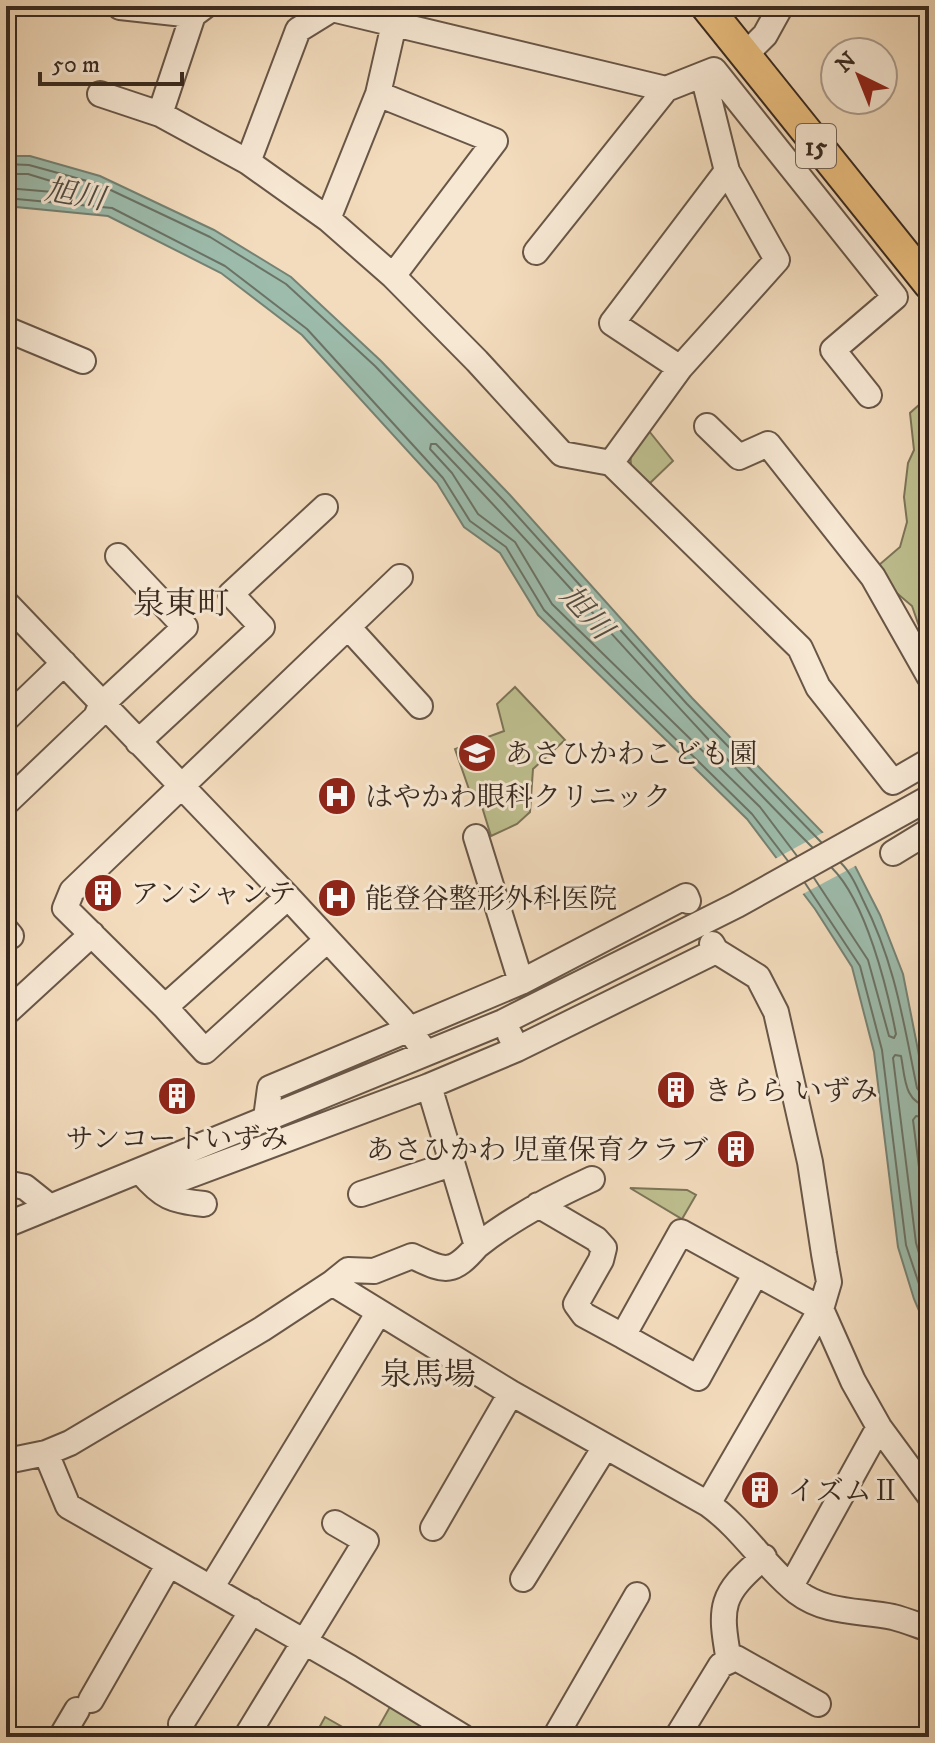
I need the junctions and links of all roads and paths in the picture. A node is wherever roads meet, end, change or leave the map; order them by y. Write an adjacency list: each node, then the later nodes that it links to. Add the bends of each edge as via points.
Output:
1 (706, 6): 6 (main road, 15)
2 (781, 6): 6 (street, via 765,35)
3 (120, 7): 4 (street)
4 (199, 11): 11 (street)
5 (394, 24): 8 (street); 10 (street); 14 (street, via 332,9 298,30)
6 (744, 56): 12 (main road, 15)
7 (703, 75): 8 (street); 13 (street, via 714,70); 15 (street)
8 (666, 89): 17 (street)
9 (100, 94): 11 (street)
10 (378, 94): 16 (street); 18 (street, via 495,141)
11 (160, 114): 14 (street)
12 (800, 126): 13 (street); 19 (main road, 15)
13 (774, 145): 23 (street, via 895,297 833,350)
14 (248, 162): 16 (street)
15 (727, 171): 22 (street, via 777,260); 22 (street, via 612,323)
16 (328, 219): 18 (street)
17 (536, 252)
18 (393, 276): 25 (street, via 562,454)
19 (929, 284)
20 (6, 329): 21 (street)
21 (83, 361)
22 (680, 368): 25 (street)
23 (869, 395)
24 (707, 426): 32 (street, via 739,457 768,444 873,577)
25 (611, 463): 37 (street, via 800,648 818,687 893,782)
26 (325, 507): 36 (street, via 231,594 262,627)
27 (118, 556): 33 (street, via 185,627)
28 (400, 577): 30 (street)
29 (6, 603): 31 (street)
30 (348, 627): 34 (street); 38 (street)
31 (64, 663): 33 (street); 35 (street)
32 (929, 676)
33 (101, 705): 36 (street); 40 (street, via 96,717)
34 (420, 706)
35 (6, 719)
36 (138, 742): 38 (street)
37 (929, 761)
38 (180, 786): 44 (street); 46 (street, via 72,891 65,908)
39 (929, 798): 51 (street, via 747,899)
40 (6, 803)
41 (929, 831): 43 (street)
42 (476, 837): 48 (street)
43 (893, 853)
44 (288, 897): 47 (street); 49 (street)
45 (688, 901): 48 (street, via 686,896)
46 (92, 934): 49 (street); 50 (street)
47 (327, 940): 49 (street, via 205,1051); 52 (street)
48 (521, 982): 52 (street)
49 (165, 1007)
50 (6, 1013)
51 (503, 1022): 53 (street); 54 (street)
52 (410, 1031): 54 (street); 56 (street, via 270,1088)
53 (517, 1049): 55 (street); 69 (street, via 714,948 758,977 776,1012 810,1162 829,1282)
54 (426, 1053): 56 (street)
55 (429, 1086): 57 (street); 58 (street, via 183,1178)
56 (266, 1118): 58 (street)
57 (451, 1164): 61 (street); 66 (street)
58 (141, 1172): 62 (street, via 173,1201); 64 (street)
59 (592, 1179): 63 (street)
60 (6, 1183): 64 (street, via 25,1187)
61 (361, 1194)
62 (204, 1204)
63 (538, 1205): 66 (street); 71 (street, via 604,1248 576,1304 584,1315)
64 (50, 1207): 65 (street)
65 (6, 1225)
66 (477, 1246): 68 (street, via 451,1269 412,1256 374,1271 348,1270)
67 (756, 1273): 69 (street); 71 (street, via 681,1232); 71 (street, via 698,1378)
68 (332, 1283): 70 (street); 75 (street)
69 (821, 1309): 73 (street); 78 (street)
70 (379, 1312): 72 (street); 85 (street)
71 (623, 1336)
72 (511, 1393): 74 (street); 80 (street)
73 (879, 1427): 77 (street); 84 (street)
74 (605, 1447): 78 (street); 83 (street)
75 (46, 1453): 76 (street); 82 (street, via 68,1506)
76 (6, 1460)
77 (929, 1495)
78 (708, 1504): 81 (street)
79 (335, 1523): 89 (street, via 366,1541)
80 (433, 1528)
81 (764, 1557): 84 (street); 90 (street, via 726,1595 722,1622)
82 (169, 1564): 85 (street); 93 (street)
83 (523, 1579)
84 (791, 1586): 88 (street, via 817,1604)
85 (211, 1588): 87 (street)
86 (637, 1595): 96 (street)
87 (252, 1611): 89 (street); 92 (street)
88 (929, 1629)
89 (303, 1641): 94 (street); 95 (street)
90 (729, 1661): 91 (street, via 736,1658); 97 (street, via 721,1665)
91 (818, 1704)
92 (181, 1724)
93 (61, 1737)
94 (246, 1737)
95 (463, 1737)
96 (555, 1737)
97 (677, 1737)

